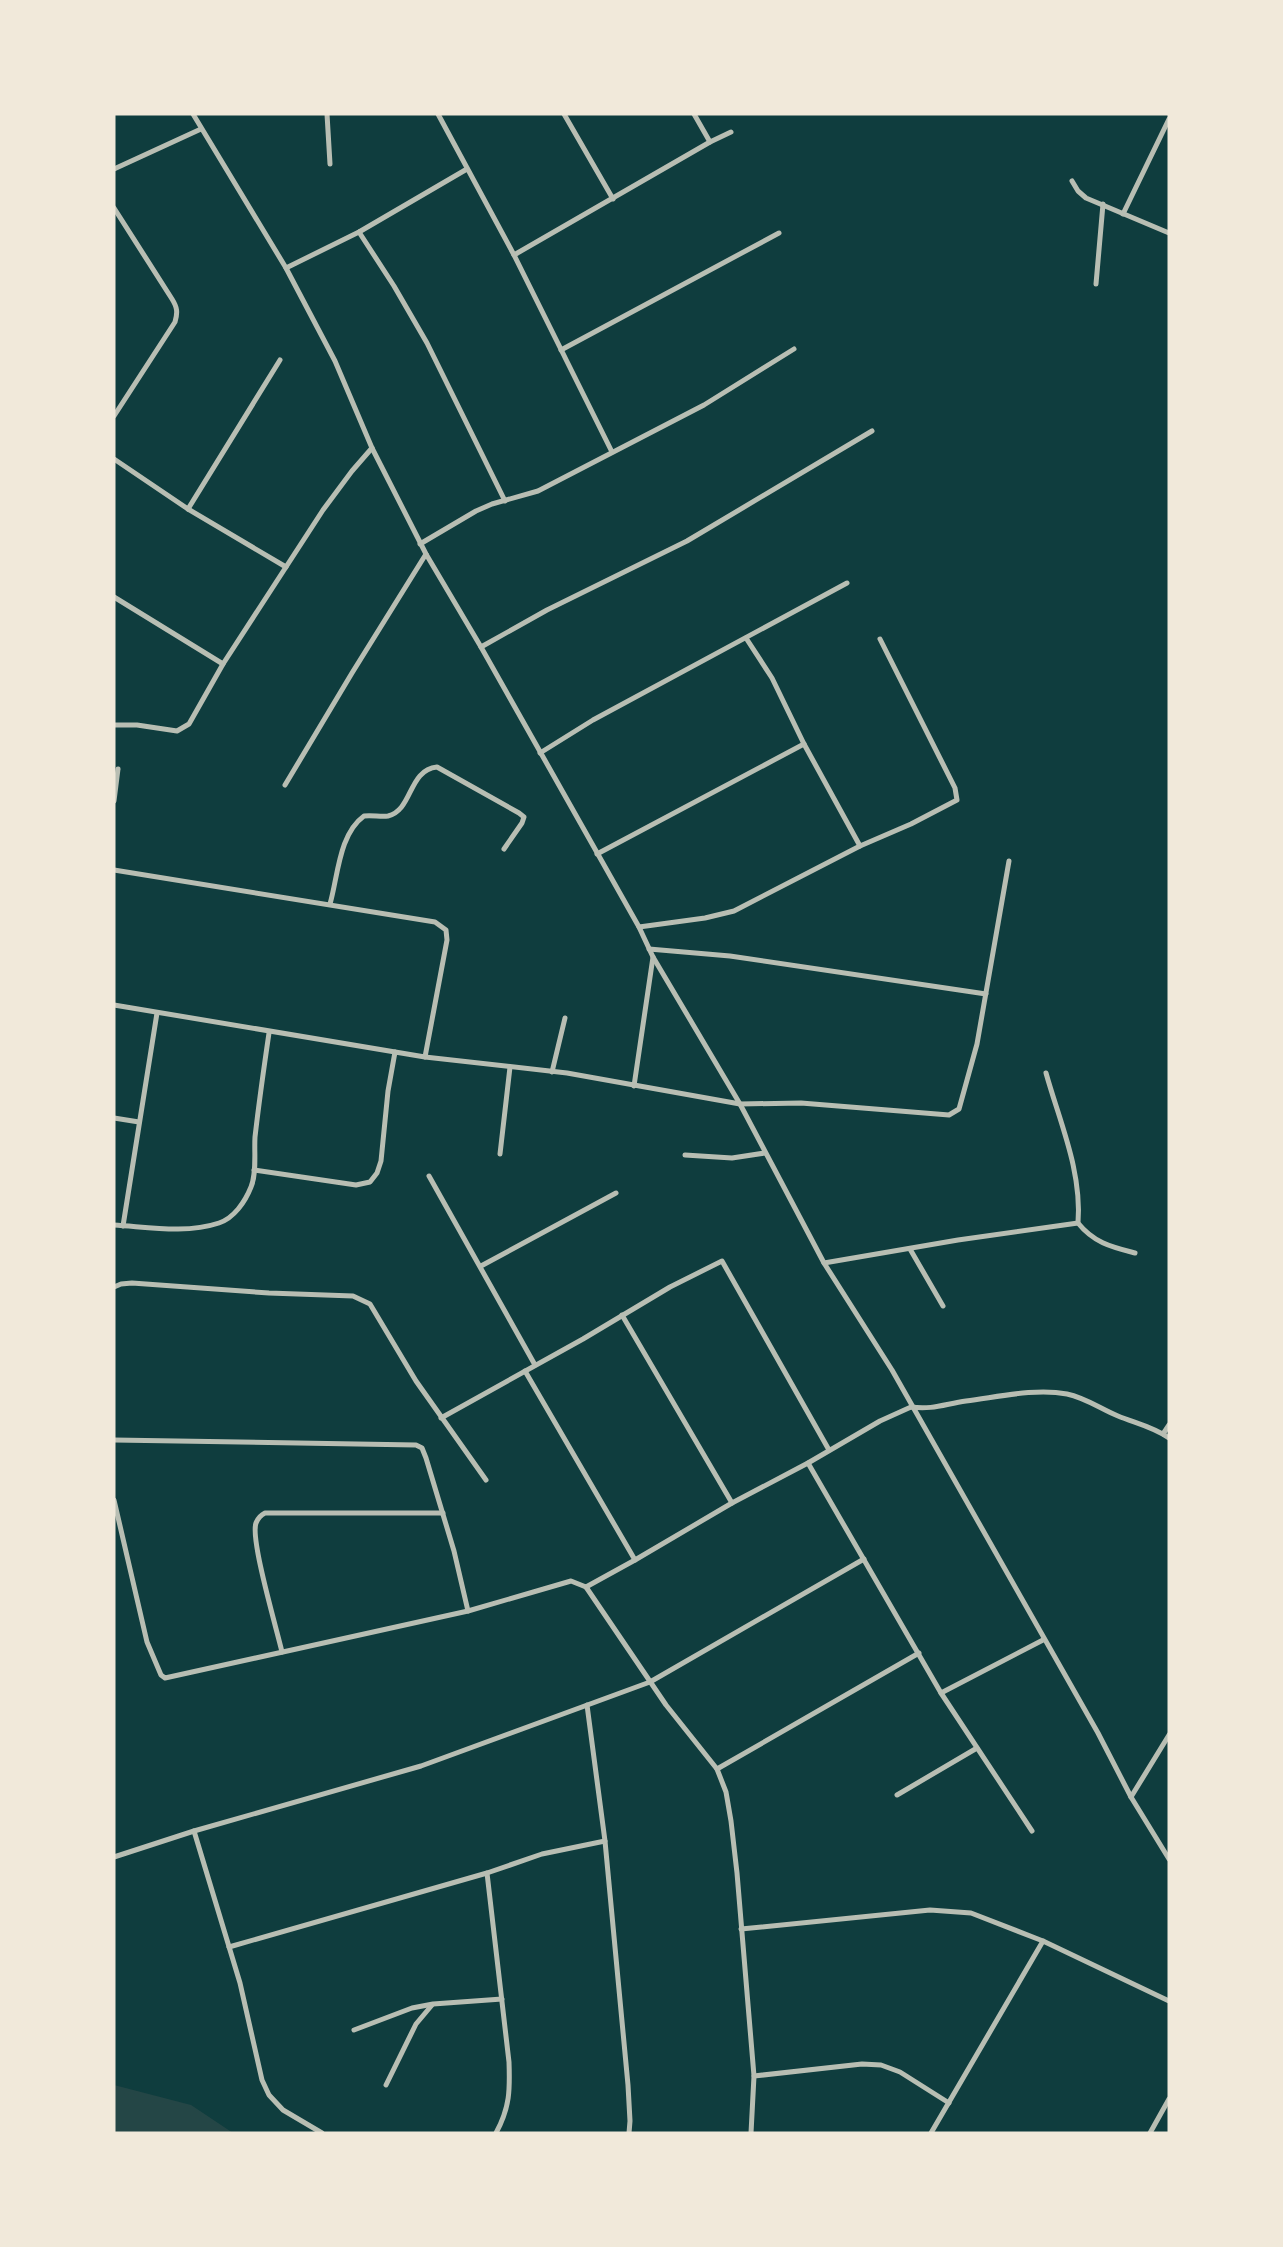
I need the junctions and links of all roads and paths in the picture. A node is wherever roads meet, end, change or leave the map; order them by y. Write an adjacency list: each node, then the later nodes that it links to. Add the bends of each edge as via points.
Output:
1 (193, 114): 7 (street)
2 (327, 114): 10 (street)
3 (438, 114): 12 (street)
4 (564, 114): 14 (street)
5 (693, 114): 9 (street)
6 (1169, 119): 17 (street)
7 (201, 129): 11 (street); 22 (street)
8 (731, 132): 9 (street)
9 (710, 142): 14 (street)
10 (330, 164)
11 (114, 169)
12 (467, 169): 18 (street); 21 (street)
13 (1072, 181): 15 (street, via 1086,198)
14 (613, 199): 21 (street)
15 (1103, 204): 17 (street); 23 (street)
16 (114, 208): 27 (street, via 172,298 177,315)
17 (1122, 214): 20 (street)
18 (359, 232): 22 (street); 32 (street, via 428,343)
19 (779, 233): 25 (street)
20 (1169, 234)
21 (514, 255): 25 (street)
22 (286, 268): 29 (street, via 335,362)
23 (1096, 284)
24 (794, 349): 30 (street, via 704,405)
25 (561, 350): 30 (street)
26 (280, 360): 33 (street)
27 (114, 416)
28 (872, 431): 42 (street, via 687,541)
29 (372, 448): 34 (street); 36 (street, via 323,510)
30 (612, 452): 32 (street, via 538,491)
31 (114, 459): 33 (street)
32 (504, 501): 34 (street, via 476,511)
33 (188, 508): 36 (street)
34 (420, 544): 35 (street)
35 (426, 554): 42 (street); 48 (street)
36 (286, 567): 43 (street)
37 (847, 583): 40 (street)
38 (116, 598): 39 (street); 43 (street)
39 (114, 607)
40 (746, 638): 45 (street, via 772,678); 46 (street)
41 (880, 639): 50 (street, via 958,798 912,824)
42 (481, 647): 46 (street)
43 (223, 664): 44 (street, via 189,723 177,731)
44 (114, 725)
45 (804, 744): 50 (street); 52 (street)
46 (540, 753): 52 (street)
47 (118, 769): 49 (street)
48 (285, 785)
49 (114, 801)
50 (860, 846): 56 (street, via 734,911)
51 (504, 849): 55 (street, via 524,817 437,767 430,768 421,773 396,812 364,816 351,830)
52 (597, 854): 56 (street)
53 (1009, 861): 59 (street)
54 (114, 870): 55 (street)
55 (330, 904): 65 (street, via 435,922 446,930)
56 (639, 927): 57 (street)
57 (649, 949): 58 (street); 59 (street, via 730,956)
58 (653, 957): 69 (street); 70 (street)
59 (986, 994): 70 (street, via 963,1097 959,1109 949,1115 801,1103)
60 (114, 1005): 61 (street)
61 (157, 1013): 63 (street); 72 (street)
62 (565, 1018): 67 (street)
63 (269, 1033): 64 (street); 76 (street)
64 (395, 1052): 65 (street); 76 (street, via 381,1161 370,1182 356,1185)
65 (424, 1057): 66 (street)
66 (510, 1067): 67 (street); 74 (street)
67 (552, 1072): 69 (street)
68 (1046, 1073): 79 (street, via 1073,1159)
69 (634, 1086): 70 (street)
70 (740, 1104): 73 (street)
71 (114, 1118): 72 (street)
72 (140, 1122): 81 (street)
73 (765, 1153): 75 (street, via 732,1158); 84 (street)
74 (500, 1154)
75 (685, 1155)
76 (254, 1170): 81 (street, via 252,1186 237,1210 220,1223 192,1228)
77 (429, 1176): 85 (street)
78 (616, 1192): 85 (street)
79 (1078, 1223): 82 (street); 83 (street, via 1102,1244)
80 (114, 1225): 81 (street)
81 (123, 1226)
82 (910, 1249): 84 (street); 87 (street)
83 (1136, 1253)
84 (824, 1263): 91 (street)
85 (481, 1266): 89 (street)
86 (114, 1287): 92 (street, via 132,1283 362,1299 370,1304)
87 (943, 1306)
88 (622, 1315): 89 (street); 97 (street, via 722,1261); 101 (street)
89 (535, 1365): 90 (street)
90 (525, 1371): 92 (street); 104 (street)
91 (911, 1407): 94 (street, via 928,1409 1035,1393 1066,1394); 97 (street); 107 (street)
92 (441, 1418): 99 (street)
93 (1169, 1425): 94 (street)
94 (1163, 1434): 95 (street)
95 (1169, 1438)
96 (114, 1440): 102 (street, via 416,1445 426,1458)
97 (829, 1450): 98 (street)
98 (808, 1463): 101 (street); 103 (street)
99 (486, 1480)
100 (114, 1500): 108 (street, via 147,1642 161,1675 165,1678)
101 (732, 1503): 104 (street)
102 (443, 1513): 106 (street); 108 (street, via 260,1516 255,1524 257,1548)
103 (864, 1559): 109 (street); 110 (street)
104 (635, 1560): 105 (street)
105 (586, 1587): 106 (street, via 571,1581); 110 (street)
106 (468, 1611): 108 (street)
107 (1043, 1640): 111 (street); 117 (street)
108 (282, 1652)
109 (919, 1653): 111 (street); 115 (street)
110 (650, 1682): 112 (street); 115 (street)
111 (941, 1693): 114 (street)
112 (588, 1706): 118 (street, via 420,1766); 120 (street)
113 (1169, 1735): 117 (street)
114 (977, 1748): 116 (street); 119 (street)
115 (717, 1769): 124 (street, via 731,1821)
116 (897, 1795)
117 (1131, 1797): 122 (street)
118 (194, 1831): 121 (street); 126 (street)
119 (1032, 1831)
120 (605, 1841): 123 (street, via 542,1854); 137 (street)
121 (114, 1857)
122 (1169, 1859)
123 (488, 1873): 126 (street); 127 (street)
124 (741, 1929): 125 (street, via 930,1910 958,1911); 131 (street)
125 (1043, 1941): 128 (street); 134 (street)
126 (229, 1947): 135 (street, via 269,2095 283,2110)
127 (502, 1999): 129 (street); 136 (street, via 510,2091)
128 (1169, 2001)
129 (433, 2004): 130 (street); 132 (street, via 416,2024)
130 (354, 2030)
131 (754, 2076): 134 (street, via 881,2065 900,2072); 138 (street)
132 (386, 2085)
133 (1169, 2099): 140 (street)
134 (949, 2103): 139 (street)
135 (322, 2133)
136 (496, 2133)
137 (629, 2133)
138 (751, 2133)
139 (931, 2133)
140 (1150, 2133)

